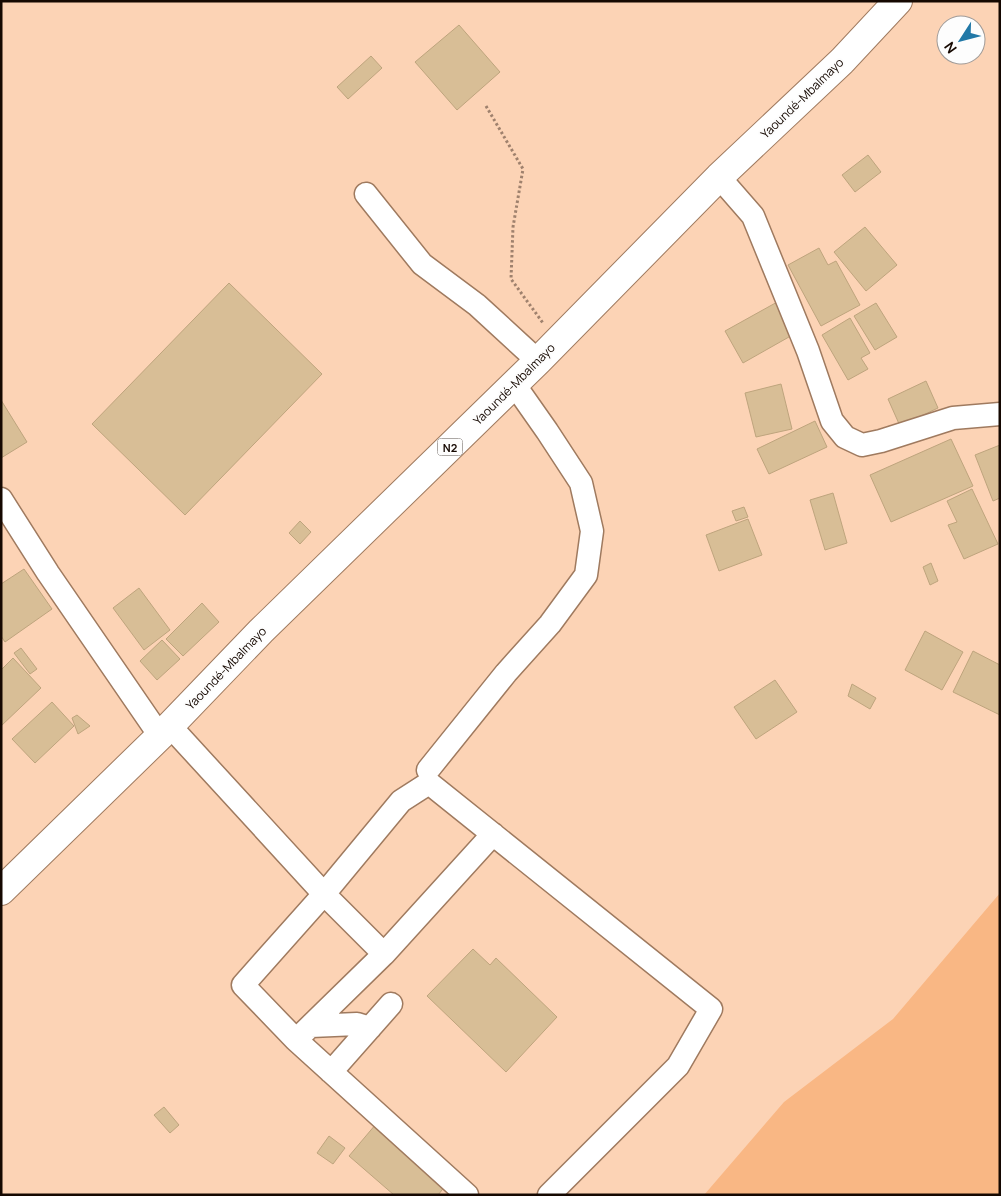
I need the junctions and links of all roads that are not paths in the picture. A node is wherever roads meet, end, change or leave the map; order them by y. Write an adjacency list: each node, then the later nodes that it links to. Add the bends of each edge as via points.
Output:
1 (898, 1): 2 (highway, Yaoundé-Mbalmayo / N2, via 842,60)
2 (719, 177): 4 (highway, Yaoundé-Mbalmayo / N2); 6 (street, via 753,216 808,351 832,421 845,437 862,445 953,418)
3 (366, 194): 4 (street, via 422,264 477,305)
4 (538, 361): 5 (highway, Yaoundé-Mbalmayo / N2)
5 (514, 384): 8 (highway, Yaoundé-Mbalmayo / N2, via 262,631); 9 (street, via 580,483 592,531 586,575 550,624)
6 (1000, 414)
7 (1, 500): 8 (street, via 48,573)
8 (165, 731): 11 (highway, Yaoundé-Mbalmayo / N2); 12 (street)
9 (428, 770)
10 (493, 834): 12 (street, via 429,783 401,801); 13 (street); 19 (street, via 711,1009 678,1066)
11 (1, 891)
12 (324, 894): 13 (street); 16 (street, via 243,985)
13 (384, 954): 16 (street)
14 (391, 1004): 15 (street)
15 (370, 1028): 16 (street, via 357,1024); 17 (street)
16 (303, 1033): 17 (street)
17 (331, 1072): 18 (street)
18 (467, 1195)
19 (549, 1195)

